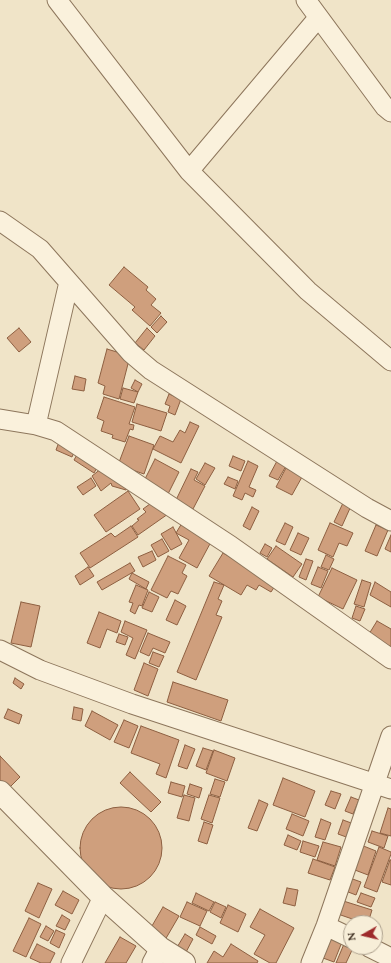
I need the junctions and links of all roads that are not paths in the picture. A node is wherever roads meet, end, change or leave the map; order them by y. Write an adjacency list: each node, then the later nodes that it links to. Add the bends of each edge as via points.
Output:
1 (57, 0): 5 (street)
2 (306, 0): 3 (street)
3 (318, 18): 4 (street); 5 (street)
4 (391, 112)
5 (189, 171): 8 (street, via 308,290)
6 (0, 221): 7 (street, via 40,249)
7 (68, 282): 10 (street); 11 (street, via 131,353 151,370)
8 (391, 361)
9 (0, 419): 10 (street)
10 (36, 425): 13 (street, via 56,432 231,546)
11 (391, 522)
12 (0, 650): 15 (street, via 40,670 132,704)
13 (391, 659)
14 (391, 736): 15 (street)
15 (383, 786): 18 (street)
16 (0, 792): 17 (street)
17 (102, 897): 20 (street); 21 (street)
18 (326, 926): 19 (street); 23 (street)
19 (343, 934)
20 (156, 955): 22 (street)
21 (71, 963)
22 (184, 963)
23 (311, 963)

